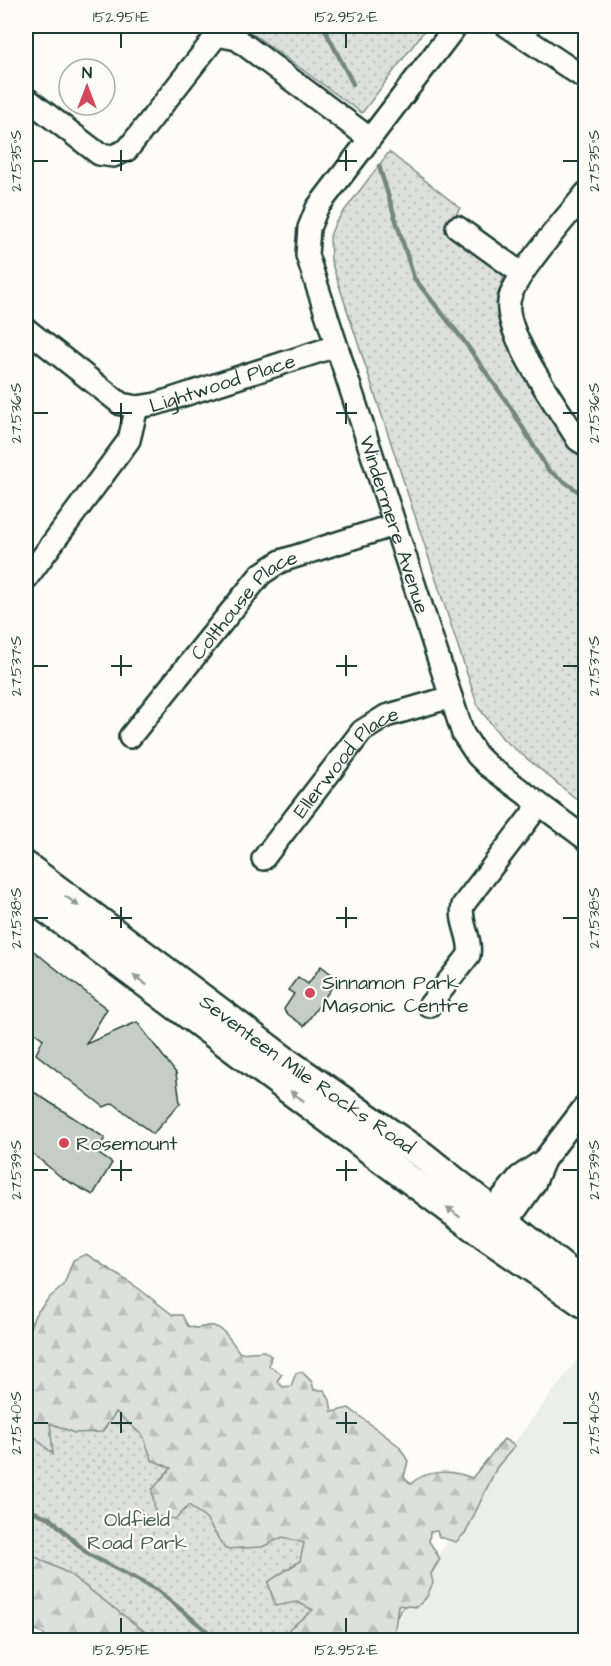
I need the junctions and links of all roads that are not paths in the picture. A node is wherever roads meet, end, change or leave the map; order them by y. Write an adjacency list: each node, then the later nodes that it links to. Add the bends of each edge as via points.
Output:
1 (456, 26): 6 (street, Windermere Avenue)
2 (507, 26): 4 (street)
3 (214, 30): 5 (street, via 127,150 113,156 99,154); 6 (street, via 237,39)
4 (585, 79)
5 (26, 98)
6 (369, 138): 11 (street, Windermere Avenue, via 317,208 308,235 308,264)
7 (585, 193): 9 (street)
8 (457, 226): 9 (street)
9 (522, 274): 13 (street, via 509,302 513,332 578,440)
10 (26, 329): 12 (street, Lightwood Place, via 121,404)
11 (336, 346): 12 (street, Lightwood Place); 14 (street, Windermere Avenue)
12 (137, 407): 15 (street, via 129,440)
13 (585, 444)
14 (394, 525): 16 (street, Windermere Avenue); 17 (street, Colthouse Place, via 281,561 261,573)
15 (26, 579)
16 (451, 697): 18 (street, Windermere Avenue, via 464,734 477,755); 20 (street, Ellerwood Place, via 386,716 362,731)
17 (130, 737)
18 (539, 806): 19 (street, Windermere Avenue); 23 (street, via 464,905 460,917 470,945 469,955)
19 (585, 839)
20 (262, 859)
21 (26, 866): 25 (main road, Seventeen Mile Rocks Road, one-way to 25, via 287,1062 422,1155)
22 (26, 894): 25 (main road, Seventeen Mile Rocks Road, one-way to 22)
23 (429, 1006)
24 (585, 1105): 25 (street, via 544,1160 519,1177)
25 (494, 1223): 26 (main road, Seventeen Mile Rocks Road)
26 (580, 1295)

